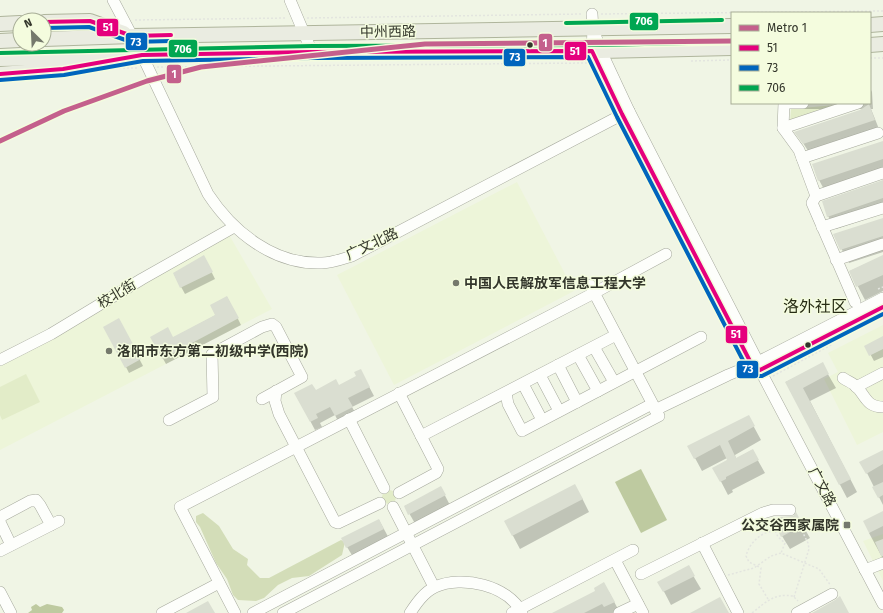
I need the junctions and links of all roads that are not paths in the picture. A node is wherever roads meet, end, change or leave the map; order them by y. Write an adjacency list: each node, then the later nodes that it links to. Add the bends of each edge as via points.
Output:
1 (113, 0): 12 (street, 广文北路)
2 (290, 0): 11 (street)
3 (592, 14): 10 (street)
4 (52, 22): 12 (main road, via 90,21)
5 (12, 23): 6 (main road)
6 (0, 24)
7 (871, 24): 8 (main road)
8 (883, 24)
9 (731, 26): 10 (main road, 中州西路)
10 (594, 29): 11 (main road, 中州西路); 20 (street)
11 (304, 33): 12 (main road, 中州西路); 19 (street)
12 (132, 36): 13 (main road, 中州西路); 22 (street, 广文北路)
13 (52, 39)
14 (12, 40): 15 (main road)
15 (0, 41)
16 (883, 44): 17 (main road)
17 (871, 45)
18 (731, 48): 20 (main road, 中州西路)
19 (312, 52): 20 (main road, 中州西路); 22 (main road, 中州西路)
20 (597, 55): 26 (street, 广文路)
21 (0, 59): 22 (main road, 中州西路)
22 (145, 61): 23 (main road); 33 (street, 广文北路, via 208,194)
23 (0, 74)
24 (784, 104): 27 (street)
25 (855, 104): 27 (street)
26 (625, 113): 33 (street, 广文北路, via 352,256 323,263 299,262 257,244); 48 (street, 广文路)
27 (783, 128): 29 (street)
28 (878, 133): 29 (street)
29 (802, 158): 31 (street)
30 (883, 173): 31 (street)
31 (816, 196): 34 (street, via 812,203)
32 (883, 208): 34 (street)
33 (234, 227): 46 (street, 校北街, via 51,334)
34 (822, 227): 37 (street)
35 (883, 244): 37 (street)
36 (666, 254): 38 (street)
37 (836, 260): 40 (street)
38 (592, 289): 42 (street); 58 (street)
39 (883, 298): 48 (street)
40 (855, 302)
41 (883, 307): 48 (street)
42 (616, 334): 44 (street); 49 (street)
43 (701, 337): 49 (street)
44 (594, 347): 45 (street); 53 (street)
45 (578, 355): 47 (street); 57 (street)
46 (0, 360)
47 (558, 365): 51 (street); 61 (street)
48 (759, 369): 62 (street, via 728,375); 85 (street, 广文路)
49 (635, 372): 53 (street); 62 (street)
50 (883, 373): 55 (street)
51 (540, 375): 54 (street); 64 (street)
52 (843, 378): 55 (street)
53 (614, 382): 57 (street)
54 (523, 384): 59 (street); 67 (street)
55 (856, 387): 63 (street, via 869,404)
56 (276, 391): 60 (street); 66 (street, via 302,377 276,328 270,324 212,354 213,397); 69 (street, via 276,407)
57 (598, 391): 61 (street)
58 (399, 393): 65 (street); 68 (street)
59 (506, 393): 67 (street, via 508,404 522,431); 68 (street)
60 (262, 399)
61 (577, 402): 64 (street)
62 (653, 407): 77 (street); 80 (street, via 659,416)
63 (883, 407)
64 (559, 411): 67 (street)
65 (348, 419): 69 (street); 70 (street)
66 (169, 420)
67 (542, 420)
68 (421, 436): 71 (street, via 438,471)
69 (295, 446): 72 (street, via 335,522 338,523); 87 (street, via 180,507)
70 (384, 488): 71 (street, via 394,488); 72 (street, via 378,496)
71 (399, 493): 73 (street, via 398,503)
72 (380, 503): 73 (street, via 386,508)
73 (393, 507): 77 (street)
74 (790, 510): 78 (street, via 763,513)
75 (0, 519): 79 (street, via 36,500 55,523)
76 (0, 522): 79 (street)
77 (405, 533): 80 (street); 97 (street)
78 (702, 544): 86 (street); 101 (street)
79 (11, 545): 82 (street)
80 (412, 545): 88 (street); 98 (street)
81 (633, 550): 83 (street)
82 (0, 551)
83 (615, 560): 92 (street); 93 (street)
84 (883, 563): 85 (street)
85 (865, 570): 91 (street, 广文路)
86 (641, 574)
87 (219, 583): 95 (street); 96 (street)
88 (434, 587): 93 (street, via 470,581 481,584 498,591); 99 (street)
89 (832, 590): 102 (street)
90 (0, 592): 94 (street)
91 (883, 604)
92 (640, 608): 100 (street)
93 (518, 612)
94 (11, 613)
95 (162, 613)
96 (235, 613)
97 (253, 613)
98 (283, 613)
99 (410, 613)
100 (619, 613)
101 (738, 613)
102 (797, 613)

